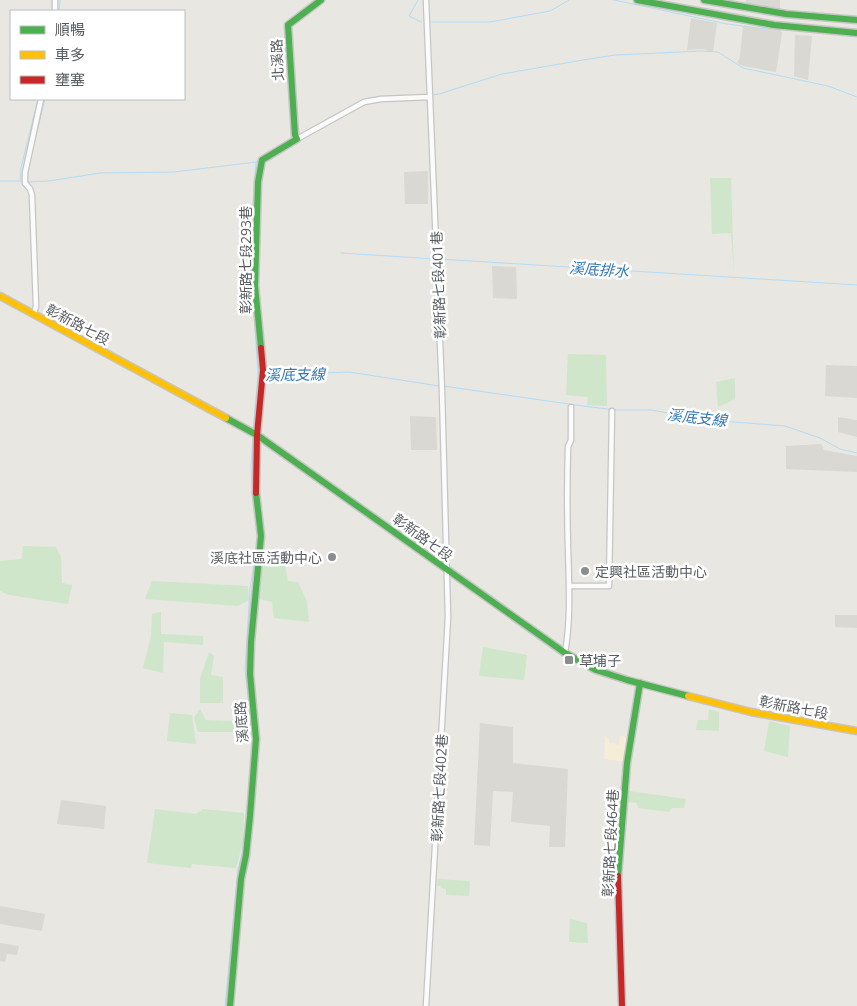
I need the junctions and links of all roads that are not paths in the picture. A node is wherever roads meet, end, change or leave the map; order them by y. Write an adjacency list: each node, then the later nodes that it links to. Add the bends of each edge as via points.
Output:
1 (321, 0): 9 (street, 北溪路, via 288,25)
2 (426, 0): 7 (street, 彰新路七段401巷)
3 (637, 0): 6 (street, via 789,28)
4 (704, 0): 5 (street, via 786,14)
5 (857, 20)
6 (857, 33)
7 (430, 97): 9 (street, via 364,102); 15 (street, 彰新路七段401巷)
8 (41, 100): 11 (street, via 25,173 25,183 32,195)
9 (296, 137): 14 (street, 彰新路七段293巷, via 262,160 258,182 255,286 263,370)
10 (0, 296): 11 (street, 彰新路七段)
11 (34, 314): 14 (street, 彰新路七段)
12 (570, 407): 16 (street)
13 (612, 411): 16 (street, via 609,586)
14 (257, 435): 15 (street, 彰新路七段); 20 (street, 溪底路, via 256,494 261,536 250,674 256,739)
15 (447, 570): 17 (street, 彰新路七段); 21 (street, 彰新路七段402巷, via 447,646)
16 (569, 586): 17 (street)
17 (565, 653): 18 (street, 彰新路七段, via 596,670)
18 (640, 683): 19 (street, 彰新路七段, via 750,712); 22 (street, 彰新路七段464巷, via 628,763 618,874)
19 (857, 731)
20 (230, 1006)
21 (426, 1006)
22 (622, 1006)

